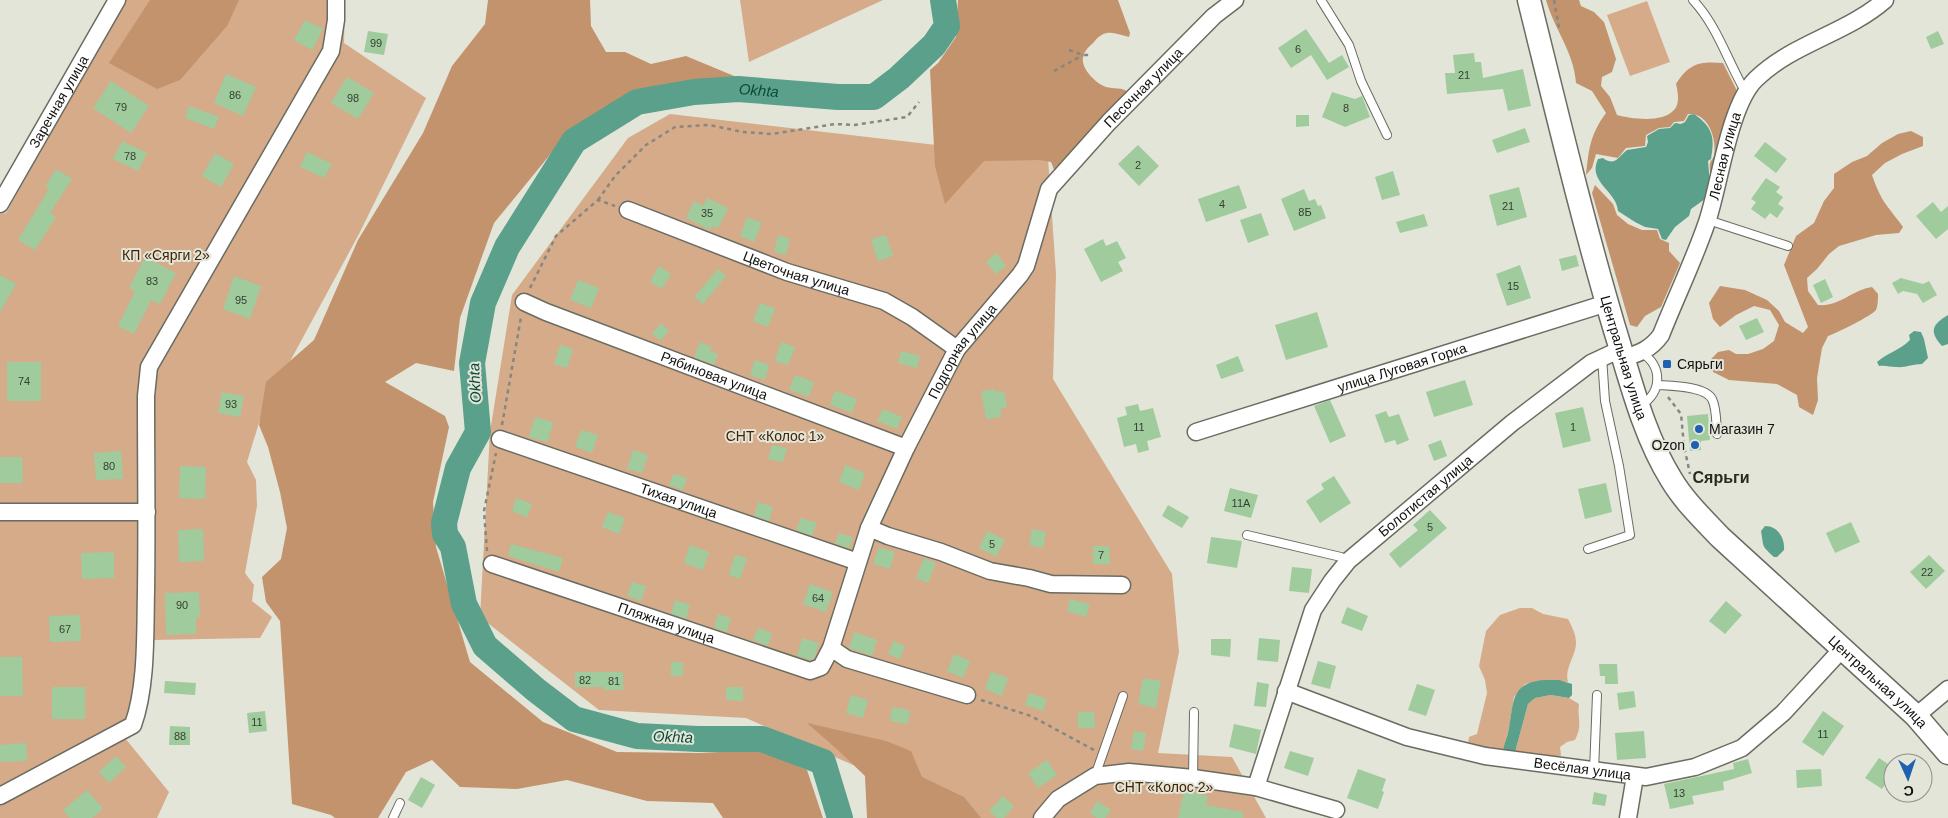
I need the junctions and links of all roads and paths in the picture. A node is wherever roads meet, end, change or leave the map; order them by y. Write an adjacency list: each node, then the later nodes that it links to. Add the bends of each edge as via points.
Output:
1 (117, 0): 19 (street, Заречная улица)
2 (336, 0): 36 (street, via 331,51 149,367 146,396)
3 (1235, 0): 17 (street, Песочная улица, via 1214,16 1159,71)
4 (1321, 0): 16 (lane, via 1349,45 1361,81)
5 (1529, 0): 24 (street, Центральная улица)
6 (1554, 0): 9 (path)
7 (1693, 0): 14 (lane, via 1723,44)
8 (1885, 0): 14 (street, Лесная улица, via 1842,29 1784,56)
9 (1559, 28)
10 (1069, 50): 11 (path)
11 (1083, 55): 12 (path); 13 (path)
12 (1089, 55)
13 (1054, 71)
14 (1745, 91): 21 (street, Лесная улица)
15 (919, 102): 18 (path, via 907,117 772,134 709,125 675,127 646,145 615,176)
16 (1387, 135)
17 (1057, 179): 25 (street, Подгорная улица, via 1045,200 1026,266)
18 (598, 200): 20 (path); 23 (path, via 556,236)
19 (0, 204)
20 (628, 210): 25 (street, Цветочная улица, via 787,272 884,301)
21 (1708, 220): 22 (lane); 26 (street, Лесная улица, via 1661,334 1654,344)
22 (1788, 246)
23 (524, 302): 32 (path); 33 (street, Рябиновая улица)
24 (1607, 303): 26 (street, Центральная улица); 30 (street, улица Луговая Горка)
25 (957, 349): 33 (street, Подгорная улица)
26 (1622, 354): 27 (lane, via 1651,358); 29 (street, Центральная улица); 39 (lane, via 1605,401 1630,535); 40 (street, Болотистая улица, via 1591,363 1512,423)
27 (1657, 385): 29 (lane, via 1649,400); 31 (lane, via 1708,393 1715,410)
28 (1668, 396): 34 (path, via 1681,414)
29 (1639, 406): 45 (street, Центральная улица, via 1656,451 1691,506 1720,537)
30 (1196, 432)
31 (1717, 434)
32 (500, 439): 41 (street, Тихая улица); 42 (path, via 484,511 488,561)
33 (906, 448): 37 (street, Подгорная улица)
34 (1688, 462)
35 (0, 512): 36 (street)
36 (147, 512): 60 (street, via 142,689 133,724)
37 (869, 528): 41 (street, Подгорная улица); 43 (street, via 990,572 1051,584)
38 (1247, 535): 40 (lane)
39 (1588, 549)
40 (1348, 561): 47 (street, Болотистая улица, via 1313,610)
41 (858, 562): 44 (street, Подгорная улица)
42 (492, 564): 44 (street, Пляжная улица, via 810,671 821,667)
43 (1122, 586)
44 (831, 648): 49 (street, via 848,659)
45 (1843, 648): 52 (street, Центральная улица); 57 (street, Весёлая улица, via 1783,713 1742,748 1695,768)
46 (1948, 688): 52 (street)
47 (1286, 691): 55 (street, Весёлая улица, via 1406,737 1485,756); 59 (street, Болотистая улица)
48 (1596, 695): 55 (lane)
49 (967, 696): 54 (path, via 1031,716)
50 (1123, 696): 54 (lane)
51 (1194, 712): 58 (lane)
52 (1916, 716): 53 (street, Центральная улица)
53 (1948, 753)
54 (1102, 754): 56 (lane)
55 (1594, 771): 57 (street, Весёлая улица)
56 (1095, 776): 58 (street, via 1129,772); 64 (street, via 1058,799)
57 (1635, 776): 65 (street)
58 (1193, 778): 59 (street)
59 (1256, 787): 62 (street)
60 (0, 796)
61 (400, 803): 63 (lane)
62 (1336, 810)
63 (393, 818)
64 (1042, 818)
65 (1628, 818)

